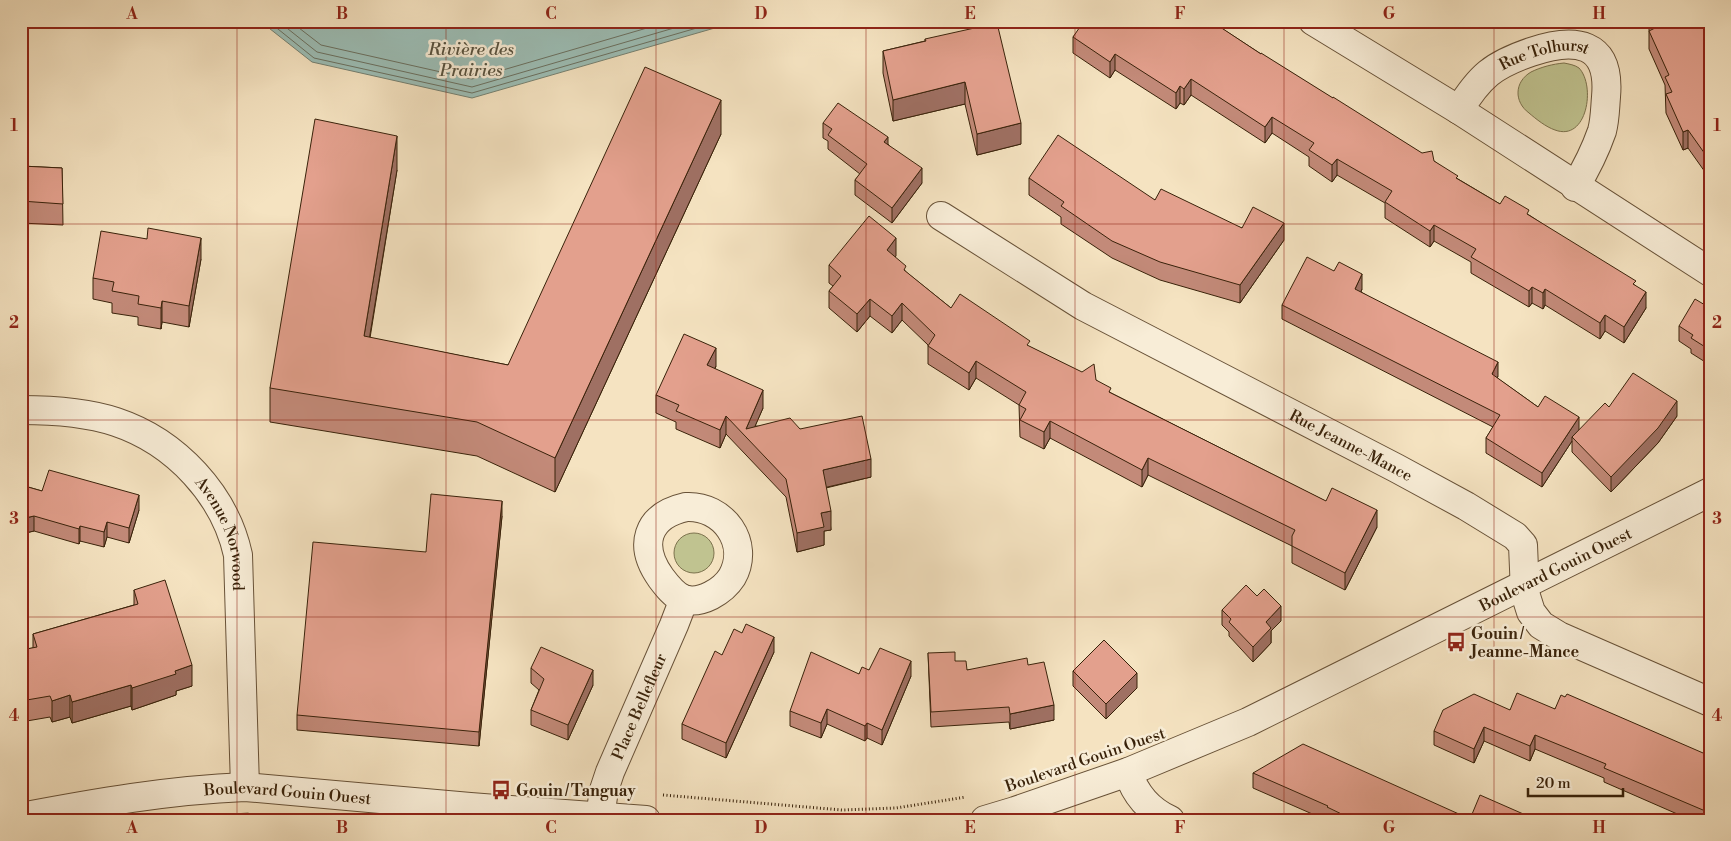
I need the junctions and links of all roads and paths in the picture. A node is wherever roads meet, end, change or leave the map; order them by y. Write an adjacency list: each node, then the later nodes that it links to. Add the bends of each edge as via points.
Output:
1 (1314, 21): 2 (street)
2 (1459, 110): 3 (street); 3 (street, Rue Tolhurst, via 1485,75 1507,62 1556,45 1578,45 1593,51 1604,65 1606,74 1604,120 1592,156)
3 (1576, 187): 5 (street)
4 (940, 216): 8 (street, Rue Jeanne-Mance, via 1054,290 1396,468 1515,536 1522,545)
5 (1710, 272)
6 (21, 410): 12 (street, Avenue Norwood, via 94,416 135,430 189,467 218,504 235,538 238,555)
7 (1710, 492): 8 (street, Boulevard Gouin Ouest)
8 (1525, 585): 10 (street, Rue Jeanne-Mance, via 1531,612 1548,630); 11 (street, Boulevard Gouin Ouest, via 1276,709)
9 (684, 599): 17 (street, Place Bellefleur, via 610,772)
10 (1710, 702)
11 (1128, 772): 19 (street, Boulevard Gouin Ouest); 20 (street, via 1141,799)
12 (245, 787): 15 (street, Boulevard Gouin Ouest); 16 (street, Boulevard Gouin Ouest, via 141,796)
13 (658, 795): 14 (path, via 870,810)
14 (974, 795)
15 (469, 813): 17 (street, Boulevard Gouin Ouest)
16 (21, 816)
17 (600, 817): 18 (street, Boulevard Gouin Ouest)
18 (646, 820)
19 (985, 820)
20 (1170, 820)

